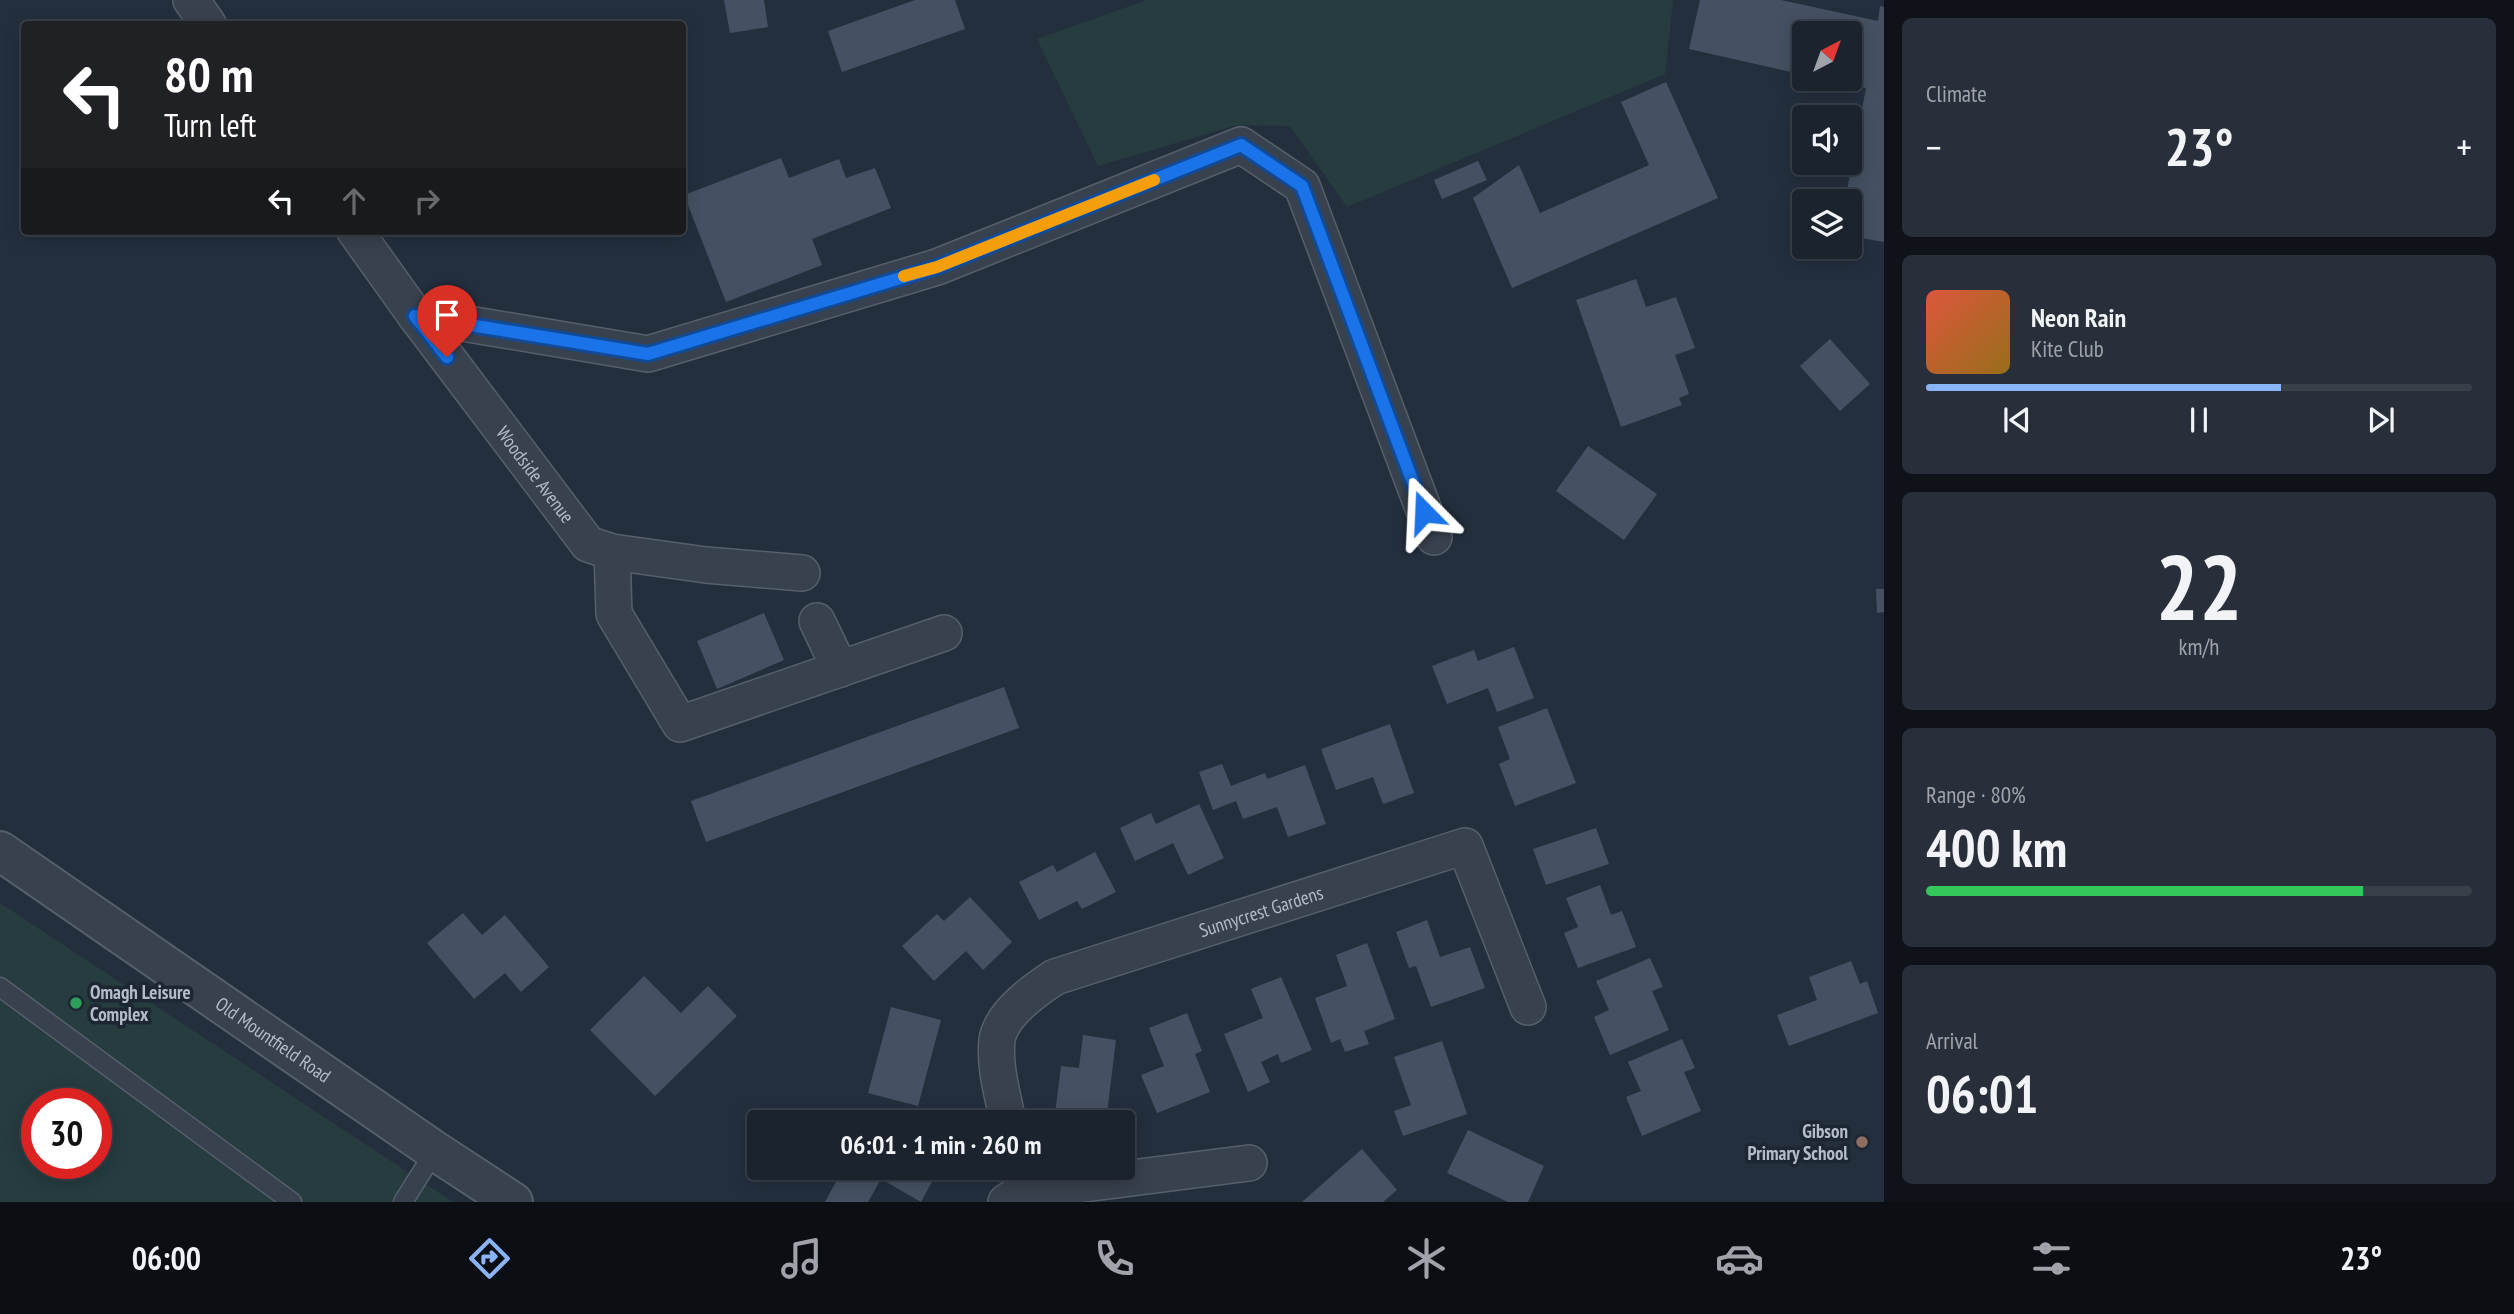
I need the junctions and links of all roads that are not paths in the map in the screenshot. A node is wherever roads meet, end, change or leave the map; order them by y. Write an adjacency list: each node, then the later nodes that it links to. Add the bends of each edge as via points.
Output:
1 (191, 0): 2 (street)
2 (206, 21)
3 (358, 235): 4 (street, Woodside Avenue)
4 (415, 316): 5 (street, via 648,354 937,267 1241,145 1302,186); 6 (street, Woodside Avenue, via 588,544)
5 (1434, 537)
6 (612, 552): 7 (street, Woodside Avenue); 10 (street, via 614,614 680,724)
7 (802, 573)
8 (817, 621): 10 (street)
9 (944, 633): 10 (street)
10 (840, 669)
11 (0, 850): 15 (street, Old Mountfield Road)
12 (0, 987): 18 (lane)
13 (1528, 1007): 14 (street, Sunnycrest Gardens, via 1465,846 1055,977 1027,995 997,1038)
14 (1006, 1110)
15 (435, 1151): 19 (lane); 20 (street, Old Mountfield Road)
16 (1249, 1163): 17 (street)
17 (1015, 1187)
18 (292, 1202)
19 (403, 1202)
20 (513, 1202)

